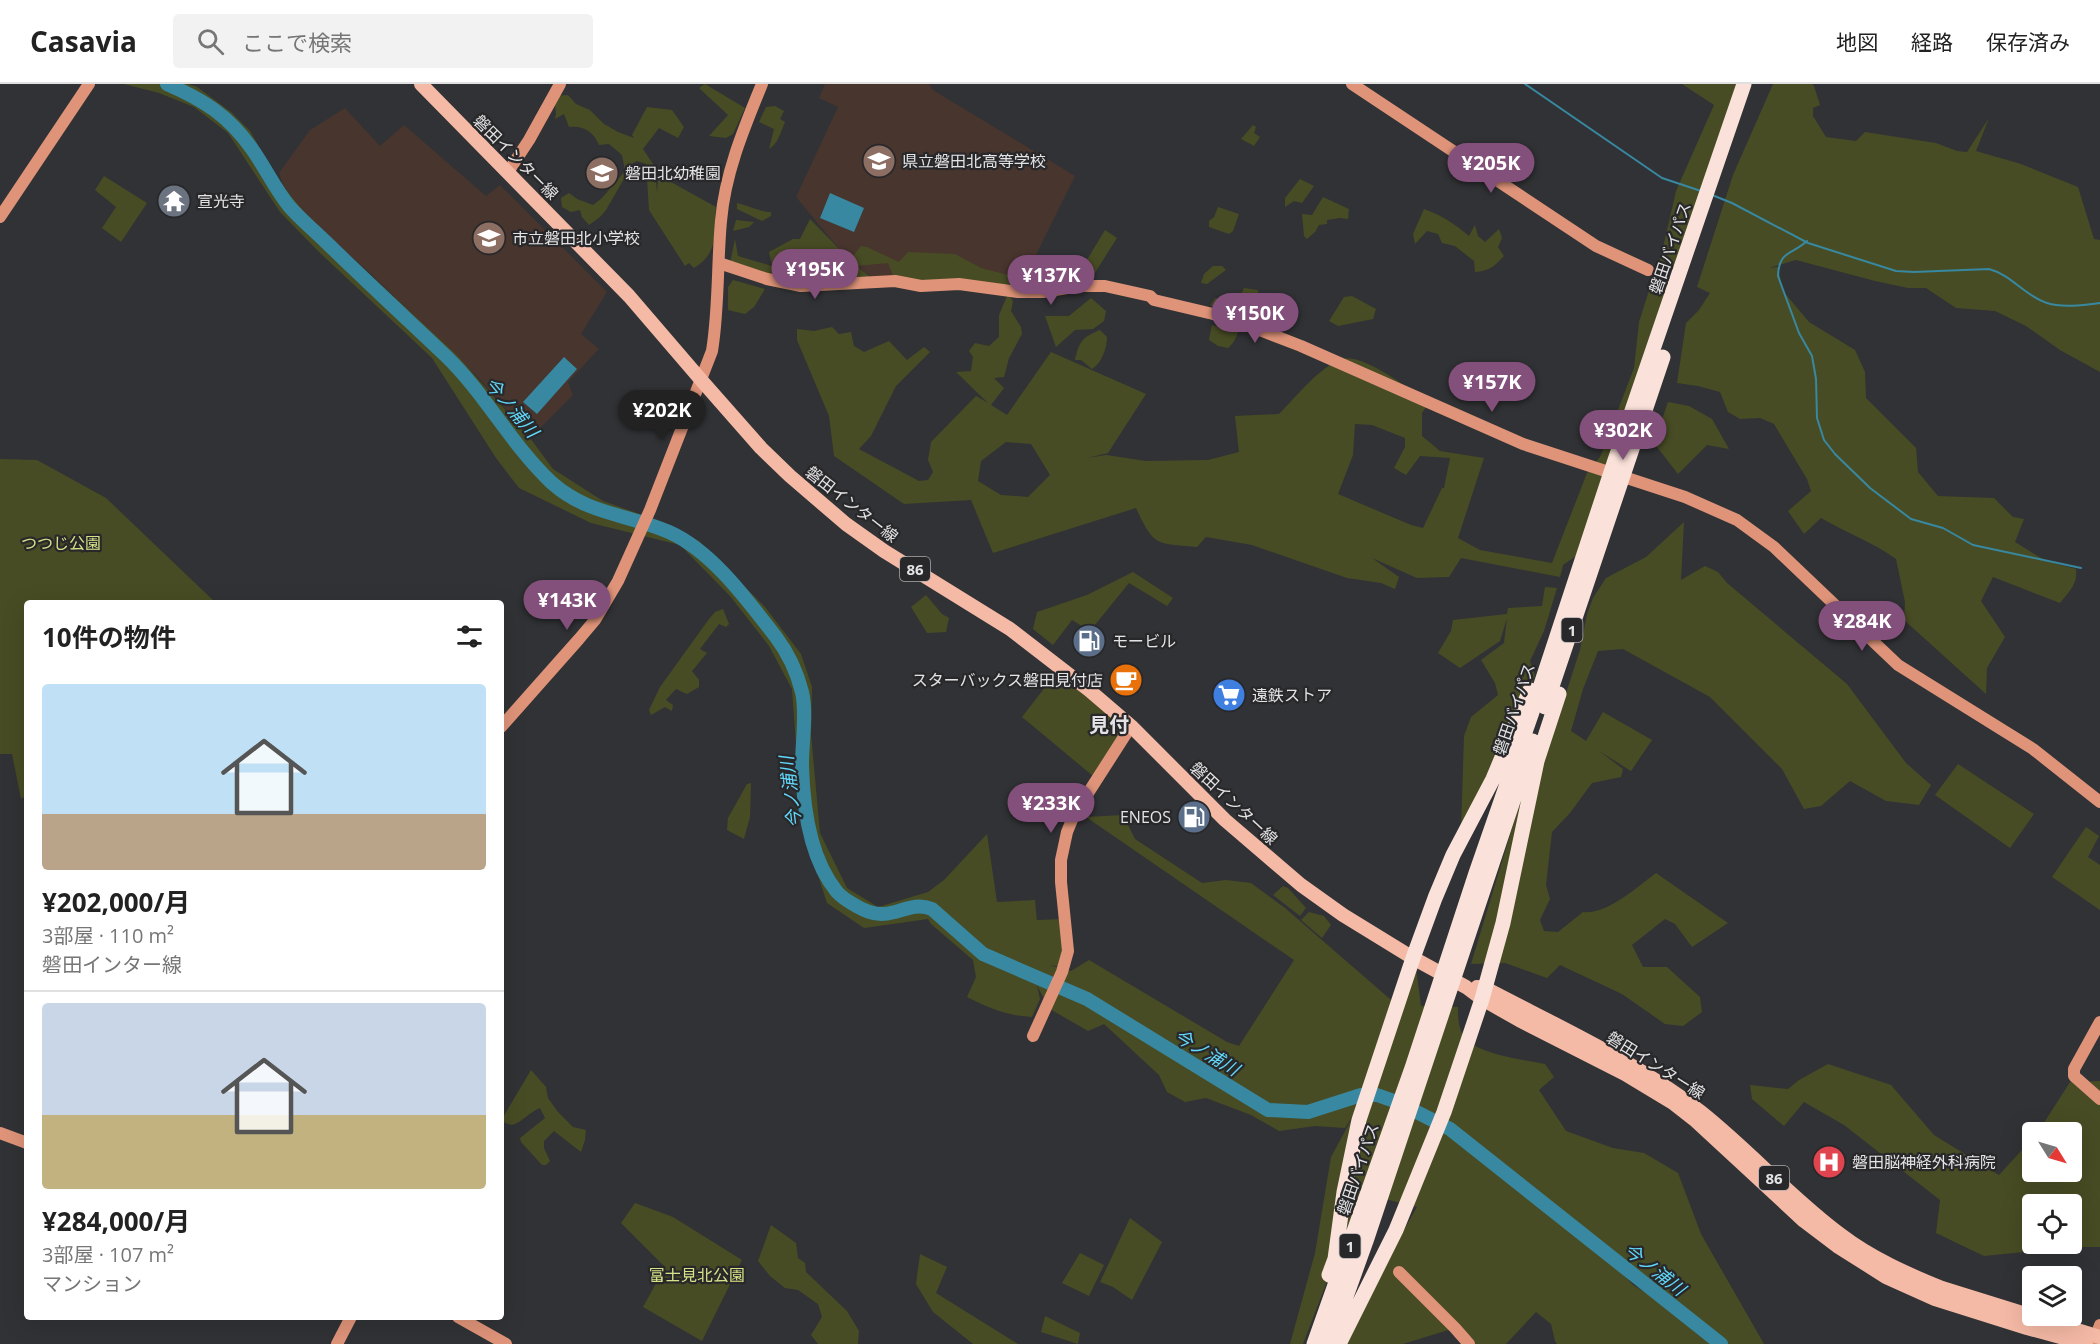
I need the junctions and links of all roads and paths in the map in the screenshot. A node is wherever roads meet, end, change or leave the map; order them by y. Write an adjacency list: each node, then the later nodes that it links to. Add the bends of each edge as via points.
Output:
1 (89, 84): 9 (street)
2 (421, 84): 8 (main road, 磐田インター線 / 86)
3 (560, 84): 8 (street)
4 (762, 84): 10 (street, via 739,139 729,176)
5 (1352, 84): 12 (street, via 1596,246)
6 (1744, 84): 11 (highway, 磐田バイパス / 1)
7 (1754, 84): 11 (highway, 磐田バイパス / 1)
8 (508, 172): 13 (main road, 磐田インター線 / 86, via 629,296)
9 (0, 217)
10 (719, 263): 13 (street, via 715,331); 17 (street, via 801,286 895,281 1018,292 1105,286 1213,314 1281,338 1523,444 1718,510 1774,547 1898,665 2033,749)
11 (1687, 268): 14 (highway, 磐田バイパス / 1)
12 (1648, 270)
13 (702, 381): 15 (street, via 618,581 595,620); 16 (main road, 磐田インター線 / 86, via 790,476 846,524 1010,628)
14 (1588, 560): 18 (highway, via 1498,768 1434,898); 19 (highway, via 1566,670 1538,762 1517,864); 25 (highway, 磐田バイパス / 1)
15 (504, 724)
16 (1131, 726): 18 (main road, 磐田インター線 / 86, via 1225,820 1301,885); 21 (street, via 1074,815 1064,842 1061,882 1068,951)
17 (2100, 802)
18 (1413, 958): 19 (main road, 磐田インター線 / 86); 32 (highway, via 1359,1120 1335,1259)
19 (1483, 993): 29 (main road, 磐田インター線 / 86, via 1631,1066 1679,1096 1842,1236 1872,1254 1942,1288); 35 (highway, via 1426,1158 1396,1230)
20 (2100, 1022): 22 (street, via 2074,1069 2074,1076)
21 (1033, 1036)
22 (2100, 1099)
23 (0, 1133): 24 (street)
24 (24, 1142)
25 (1389, 1151): 33 (highway, 磐田バイパス / 1); 34 (highway, 磐田バイパス / 1, via 1366,1241)
26 (1399, 1272): 36 (street)
27 (349, 1320): 30 (street)
28 (463, 1320): 31 (street)
29 (2095, 1337)
30 (337, 1344)
31 (506, 1344)
32 (1306, 1344)
33 (1314, 1344)
34 (1329, 1344)
35 (1339, 1344)
36 (1468, 1344)

